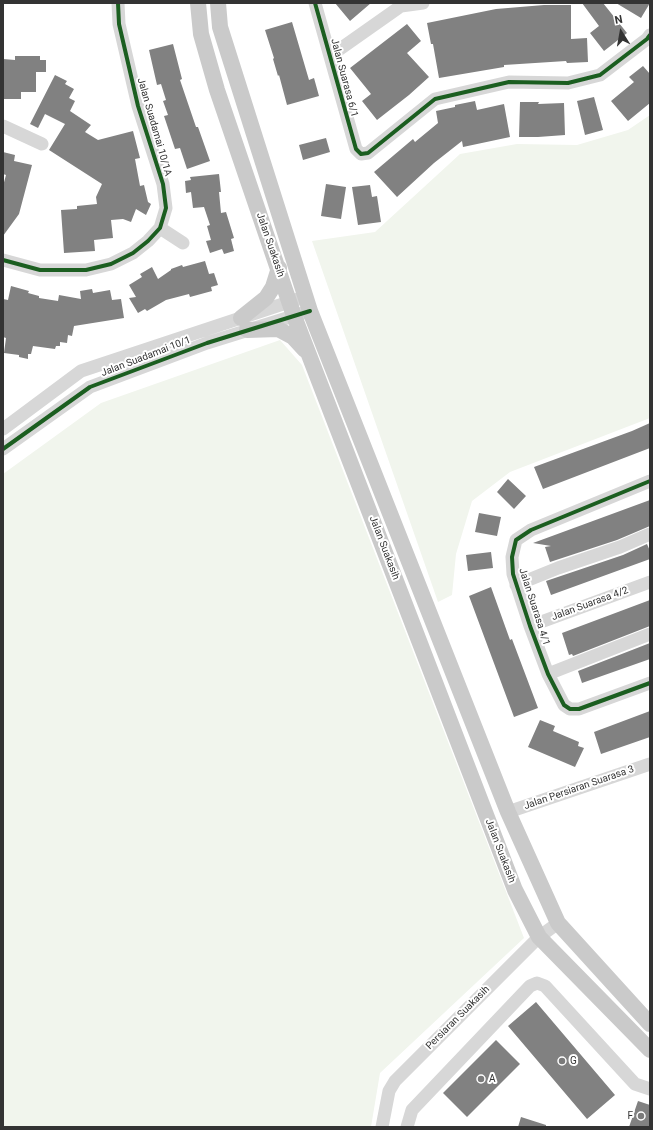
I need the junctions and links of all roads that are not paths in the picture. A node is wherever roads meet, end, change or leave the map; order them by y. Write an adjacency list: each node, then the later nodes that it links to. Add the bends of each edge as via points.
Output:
1 (118, 3): 10 (street, Jalan Suadamai 10/1A, via 119,24 138,106 162,184 166,208)
2 (198, 3): 13 (main road, Jalan Suakasih, via 201,34 217,90)
3 (218, 3): 14 (main road, Jalan Suakasih, via 220,27)
4 (315, 3): 7 (street, Jalan Suarasa 6/1)
5 (423, 3): 7 (street, via 401,6)
6 (650, 35): 7 (street, Jalan Suarasa 6/1, via 600,75 568,83 509,82 435,99 368,153 361,154 356,150)
7 (330, 56)
8 (3, 126): 9 (street)
9 (42, 144)
10 (160, 228): 11 (street); 12 (street, Jalan Suadamai 10/1A, via 133,254 111,264 86,270 40,270)
11 (184, 243)
12 (3, 260)
13 (278, 268): 15 (main road, Jalan Suakasih); 16 (main road, via 273,288)
14 (308, 304): 15 (street, Jalan Suadamai 10/1); 29 (main road, Jalan Suakasih)
15 (292, 309): 16 (street, Jalan Suadamai 10/1); 17 (main road, Jalan Suakasih)
16 (244, 324): 17 (main road, via 278,329 293,337); 18 (street, Jalan Suadamai 10/1, via 81,371); 19 (street, Jalan Suadamai 10/1, via 207,342 90,387)
17 (308, 352): 31 (main road, Jalan Suakasih, via 513,882)
18 (3, 429)
19 (3, 449)
20 (650, 481): 23 (street, Jalan Suarasa 4/1, via 531,530 516,540 512,556)
21 (650, 534): 23 (street)
22 (650, 582): 24 (street, Jalan Suarasa 4/2)
23 (516, 585): 24 (street, Jalan Suarasa 4/1)
24 (530, 626): 26 (street, Jalan Suarasa 4/1)
25 (650, 634): 26 (street)
26 (548, 674): 27 (street, Jalan Suarasa 4/1, via 564,706 570,709 579,709)
27 (650, 683)
28 (650, 764): 29 (street, Jalan Persiaran Suarasa 3)
29 (508, 812): 30 (main road, Jalan Suakasih)
30 (558, 923): 31 (street, Persiaran Suakasih); 32 (main road, Jalan Suakasih)
31 (539, 937): 33 (main road, Jalan Suakasih); 35 (street, Persiaran Suakasih, via 395,1081 389,1090)
32 (650, 1024)
33 (650, 1050)
34 (650, 1089): 36 (street, via 635,1084 545,986 537,983 530,986 412,1110)
35 (382, 1127)
36 (407, 1127)

